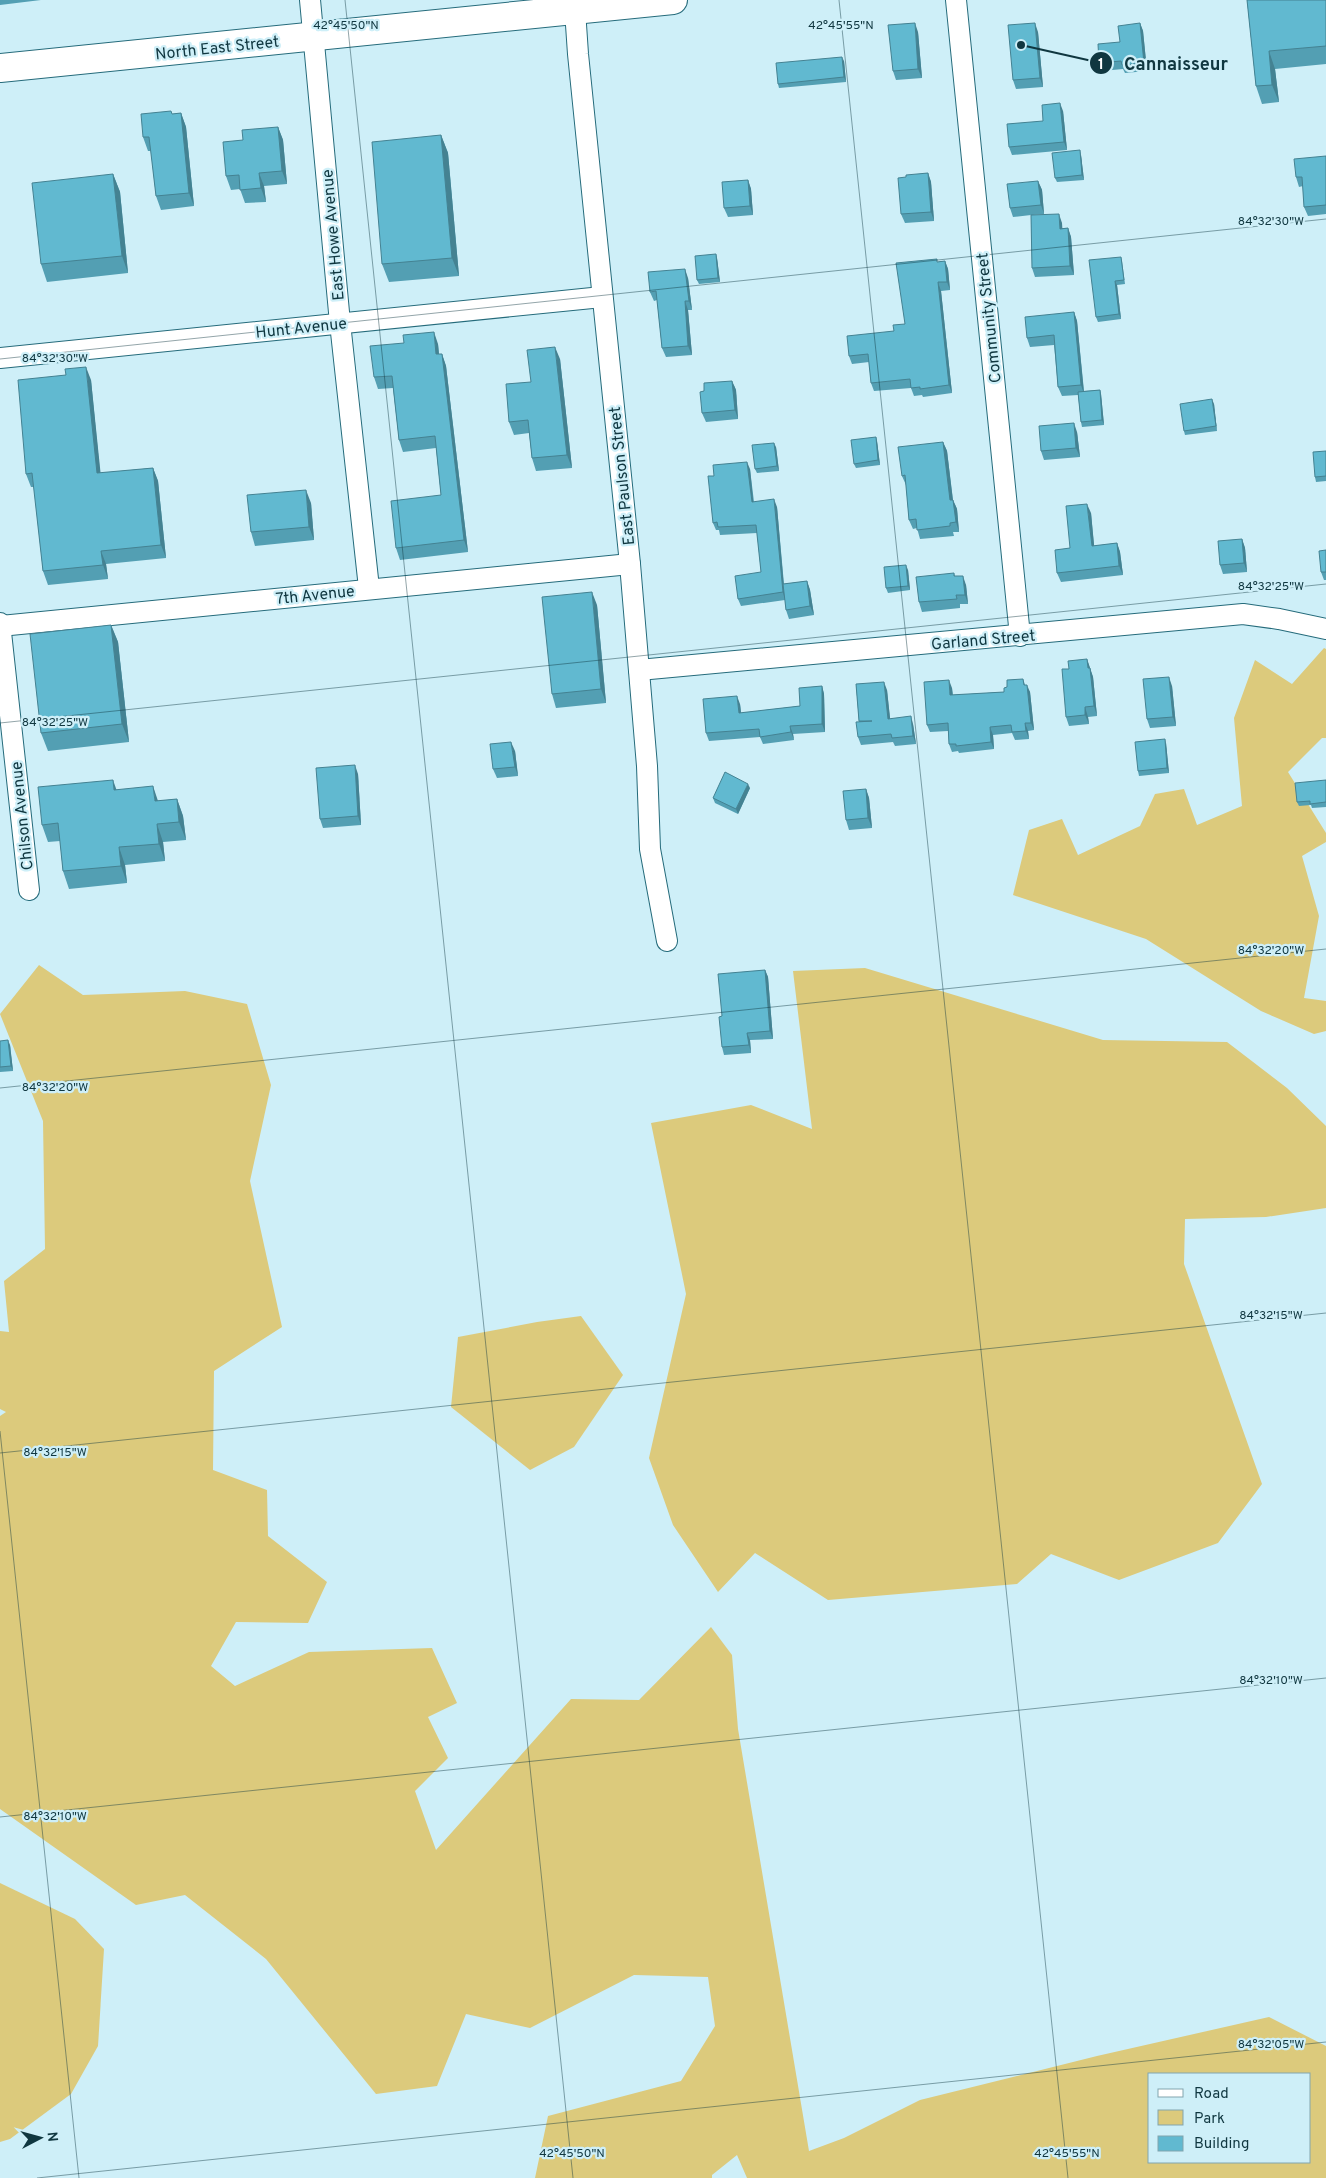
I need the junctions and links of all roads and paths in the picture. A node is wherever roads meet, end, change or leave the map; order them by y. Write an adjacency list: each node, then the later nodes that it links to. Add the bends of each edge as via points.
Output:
1 (310, 0): 6 (street, East Howe Avenue)
2 (673, 0): 4 (main road, North East Street)
3 (956, 0): 15 (street, Community Street)
4 (633, 2): 5 (main road, North East Street)
5 (575, 10): 6 (main road, North East Street); 8 (street, East Paulson Street)
6 (314, 36): 7 (main road, North East Street); 9 (street, East Howe Avenue)
7 (0, 68)
8 (602, 297): 9 (street, Hunt Avenue); 11 (street, East Paulson Street)
9 (340, 323): 10 (street, Hunt Avenue); 12 (street, East Howe Avenue)
10 (0, 358)
11 (630, 564): 12 (street, 7th Avenue); 16 (street, East Paulson Street)
12 (369, 588): 13 (street, 7th Avenue)
13 (0, 625): 17 (street, Chilson Avenue)
14 (1326, 629): 15 (street, Garland Street, via 1243,614)
15 (1020, 636): 16 (street, Garland Street)
16 (639, 670): 18 (street, East Paulson Street, via 650,849)
17 (29, 890)
18 (667, 941)

